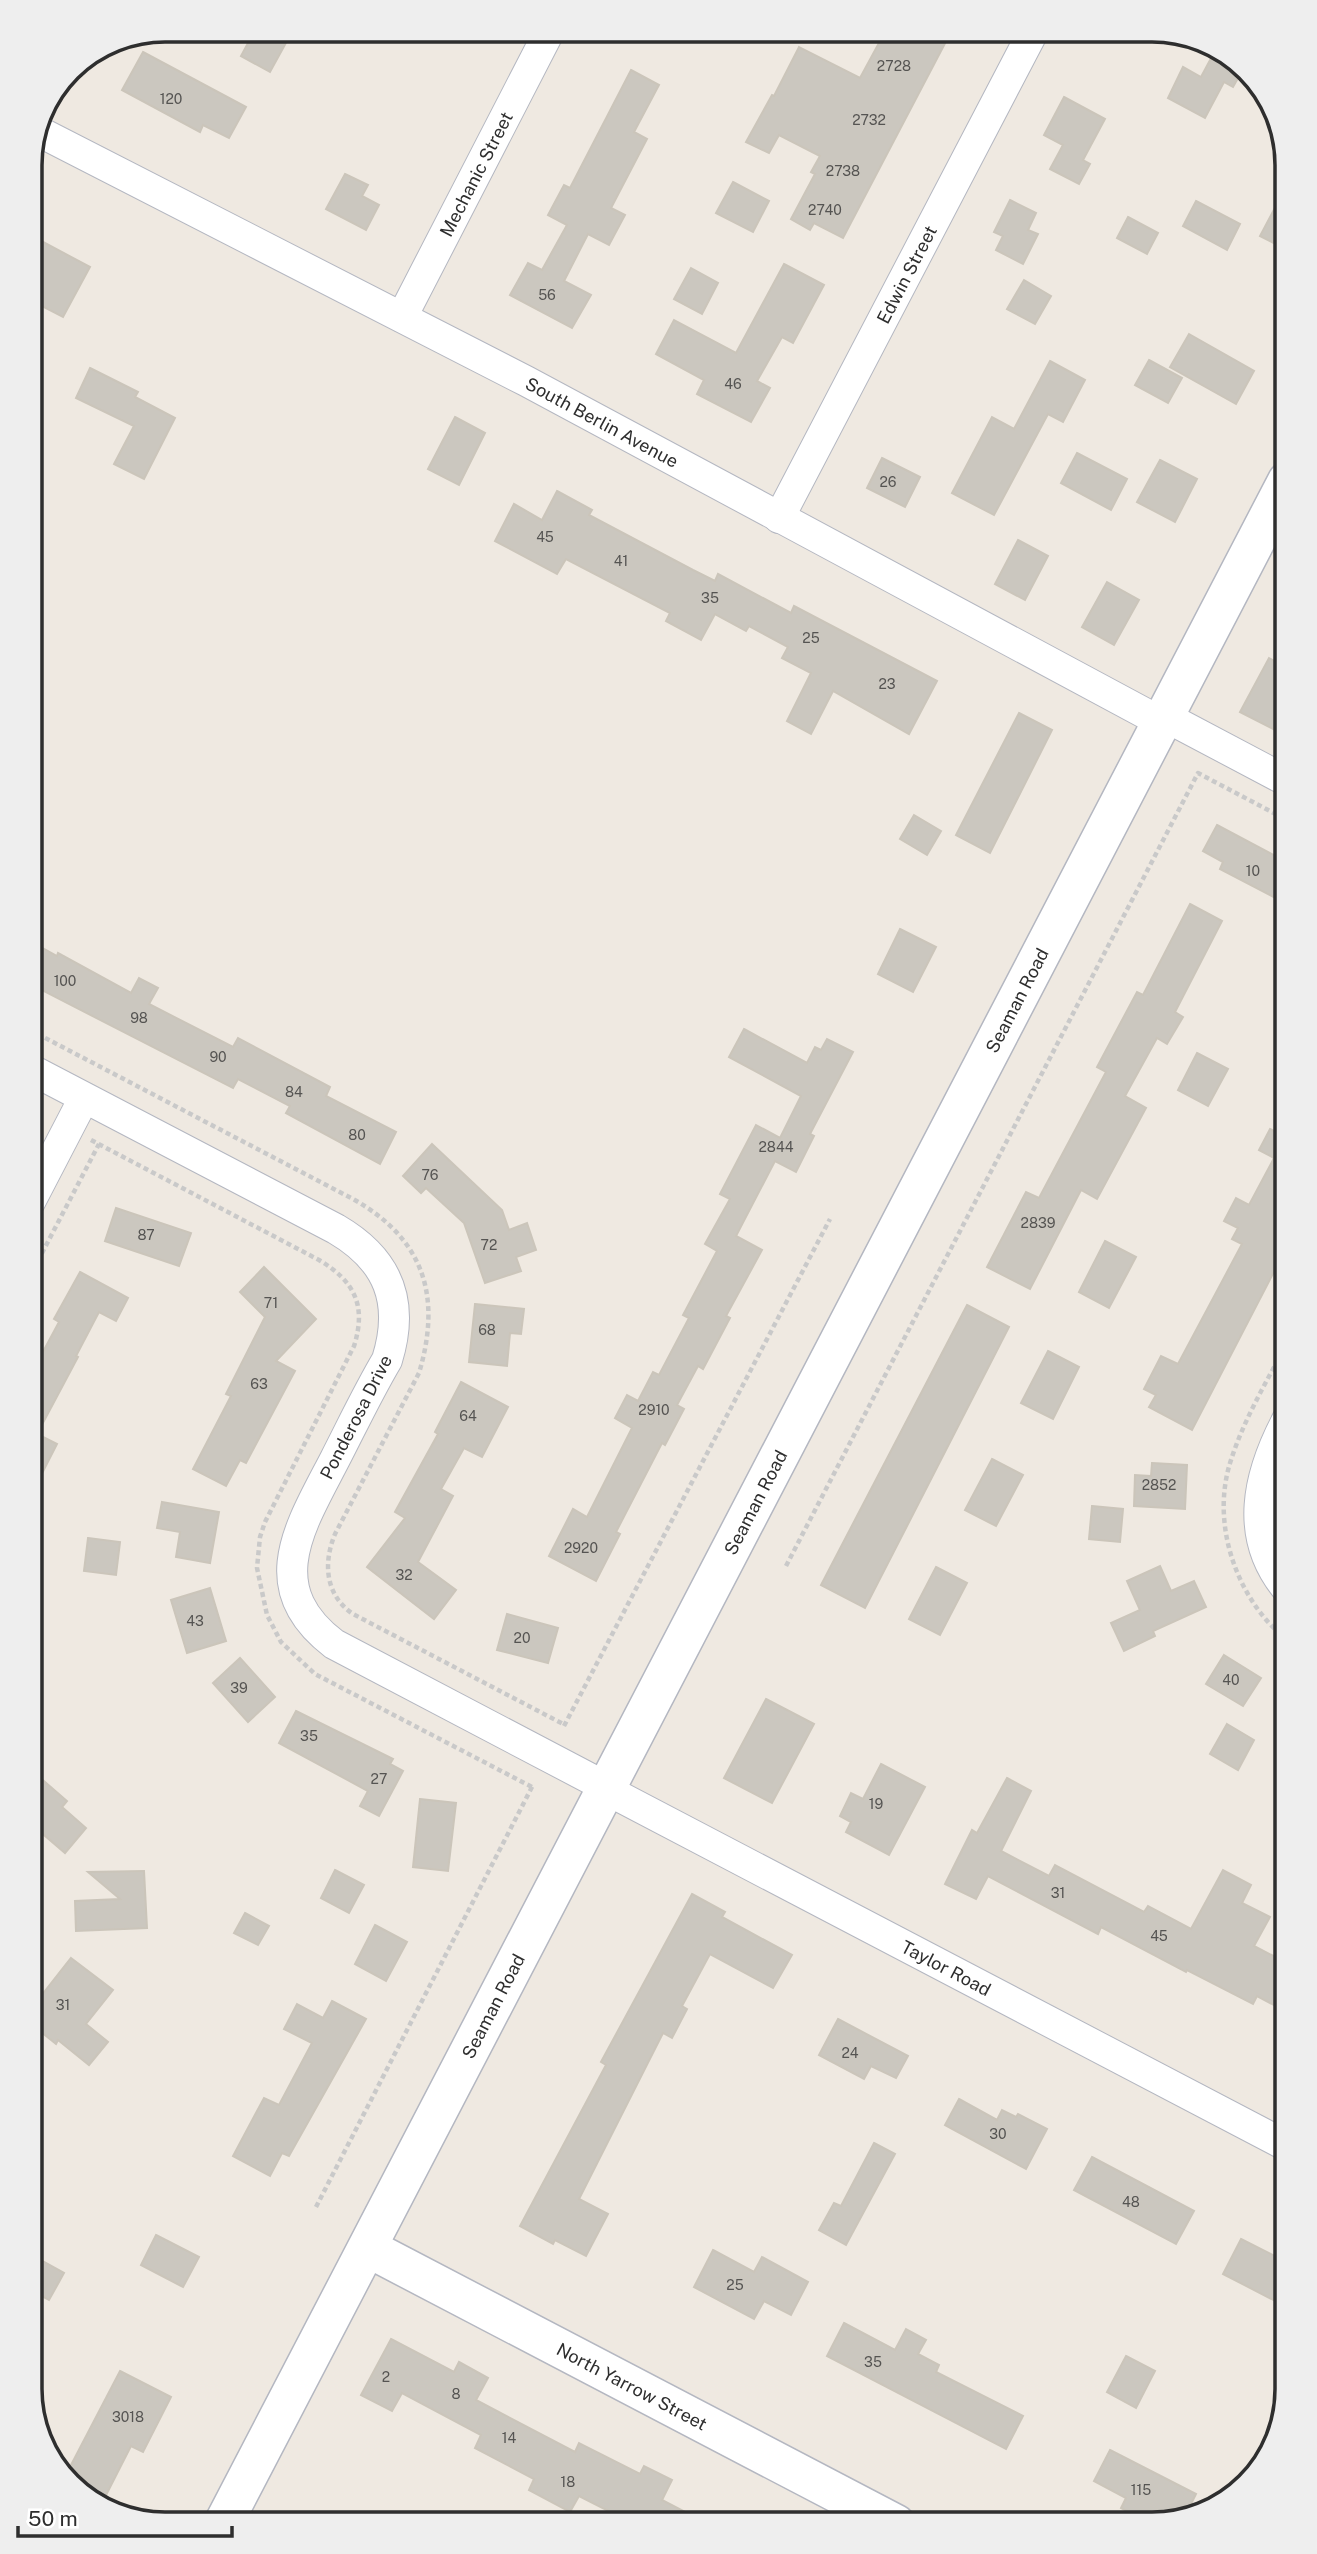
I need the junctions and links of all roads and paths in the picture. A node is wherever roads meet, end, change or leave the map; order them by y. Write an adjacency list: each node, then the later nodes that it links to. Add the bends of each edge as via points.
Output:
1 (544, 42): 4 (street, Mechanic Street)
2 (1028, 42): 6 (street, Edwin Street)
3 (46, 135): 4 (street, South Berlin Avenue)
4 (402, 317): 6 (street, South Berlin Avenue)
5 (1275, 504): 7 (street, Seaman Road)
6 (779, 518): 7 (street, South Berlin Avenue)
7 (1164, 720): 8 (street, South Berlin Avenue); 26 (street, Seaman Road)
8 (1275, 775)
9 (1275, 814): 20 (path, via 1198,773)
10 (42, 1036): 22 (path, via 374,1210 395,1228 420,1268 428,1296 426,1350 419,1373 335,1534 327,1560 329,1579 339,1601 354,1615)
11 (42, 1075): 12 (street, Ponderosa Drive)
12 (84, 1098): 14 (street); 26 (street, Ponderosa Drive, via 353,1239 369,1252 388,1282 395,1322 387,1360 294,1545 293,1578 310,1622 346,1651)
13 (42, 1115): 14 (path)
14 (68, 1128): 15 (path); 16 (street)
15 (99, 1144): 18 (path); 25 (path, via 344,1276 355,1295 360,1321 354,1346 260,1536 257,1568 267,1615 281,1642 315,1674)
16 (42, 1179)
17 (830, 1219): 22 (path)
18 (42, 1253)
19 (1275, 1445): 21 (street, via 1260,1493 1261,1534)
20 (786, 1566)
21 (1275, 1566)
22 (565, 1725): 23 (path)
23 (560, 1734)
24 (537, 1778): 25 (path)
25 (532, 1787): 28 (path)
26 (608, 1789): 27 (street, Taylor Road); 29 (street, Seaman Road)
27 (1275, 2140)
28 (316, 2207)
29 (368, 2248): 30 (street, Seaman Road); 31 (street, North Yarrow Street)
30 (229, 2512)
31 (861, 2512)

